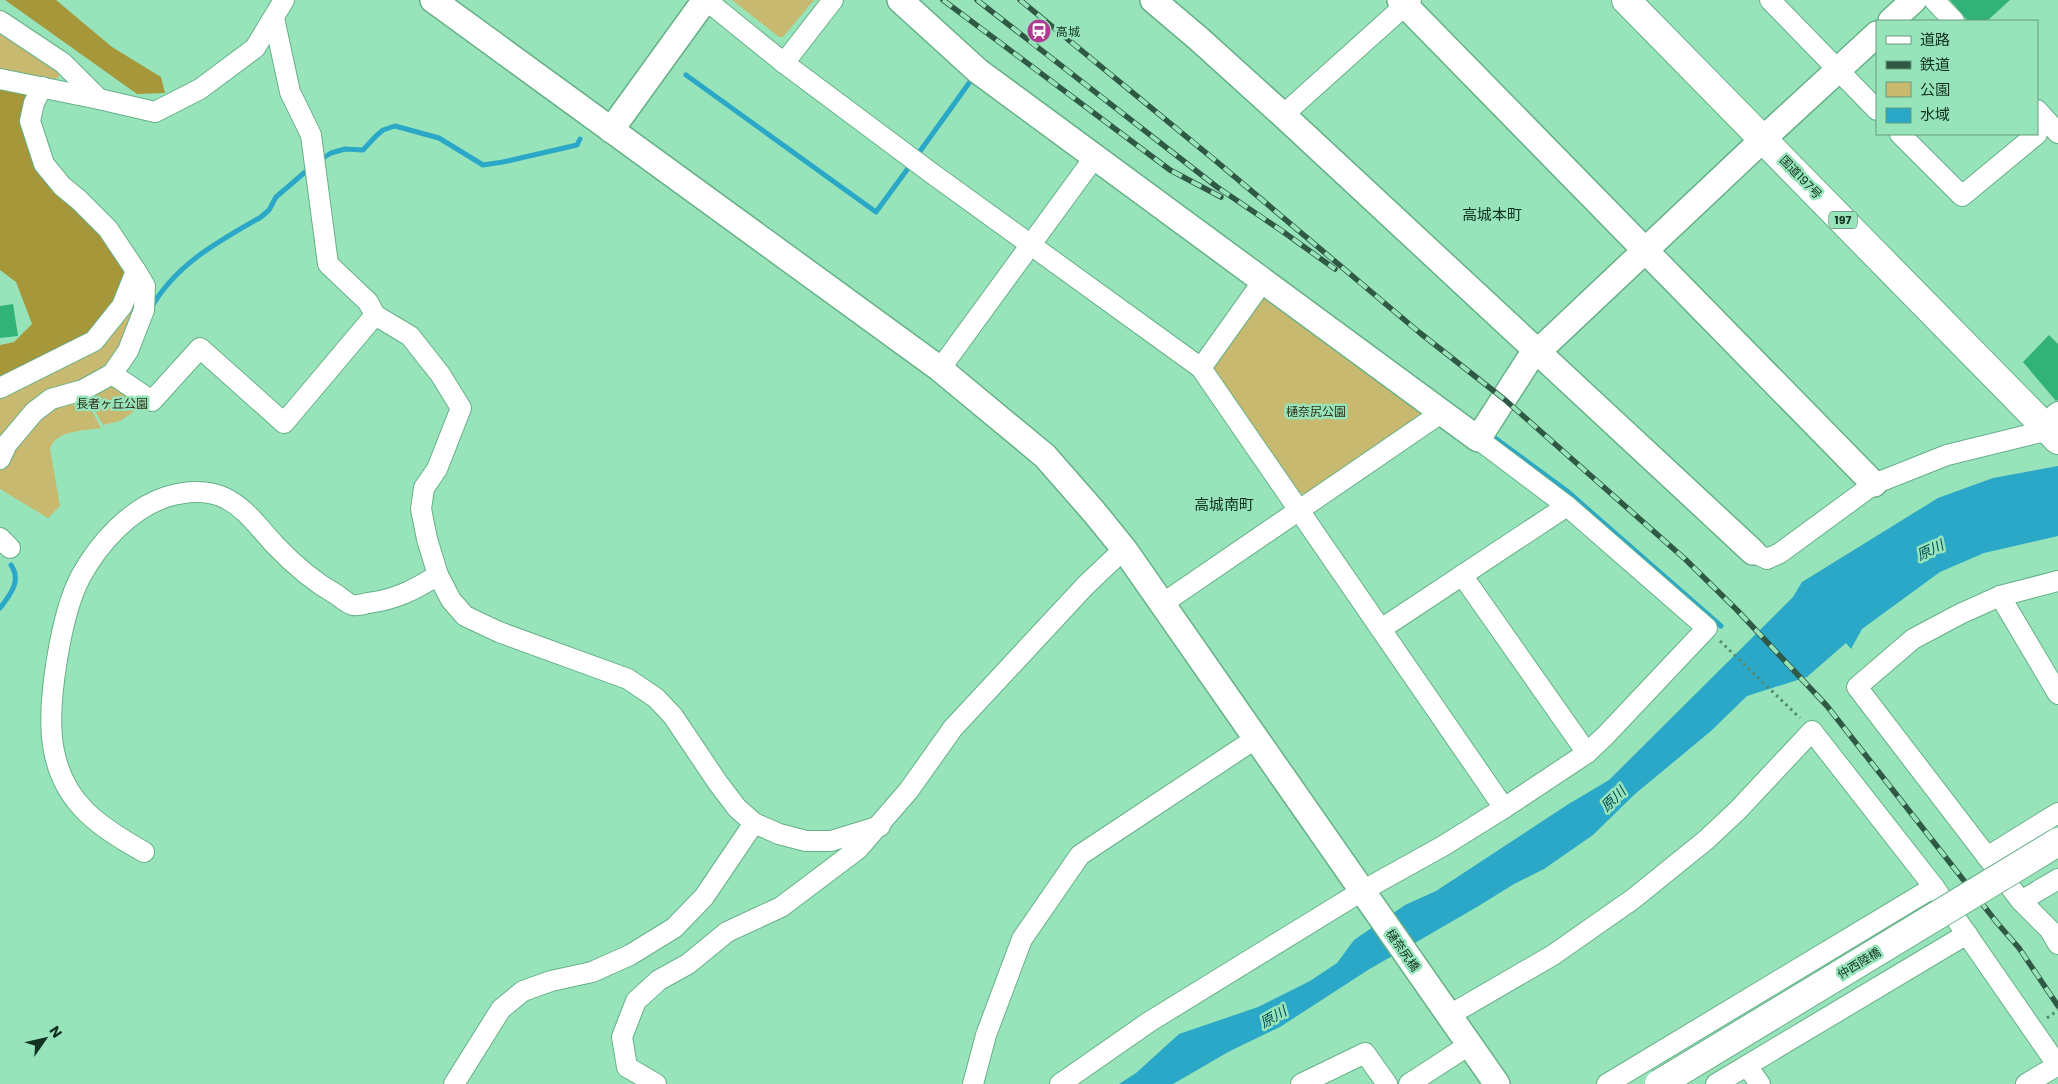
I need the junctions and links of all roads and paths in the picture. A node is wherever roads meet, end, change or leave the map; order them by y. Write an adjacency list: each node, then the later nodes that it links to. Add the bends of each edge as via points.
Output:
1 (284, 0): 13 (street)
2 (433, 0): 25 (street, 樋奈尻橋)
3 (706, 0): 18 (street); 25 (street)
4 (833, 0): 18 (street)
5 (900, 0): 29 (street, via 978,72)
6 (1153, 0): 24 (street)
7 (1626, 0): 26 (main road, 国道197号 / 197)
8 (1650, 0): 26 (main road, 国道197号 / 197)
9 (1770, 0): 19 (street)
10 (1914, 0): 14 (street)
11 (1934, 0): 15 (street)
12 (1406, 2): 24 (street); 31 (street)
13 (274, 18): 22 (street, via 255,48 200,89 155,112); 34 (street, via 290,92 311,135 328,264 368,302)
14 (1892, 20)
15 (1953, 20)
16 (0, 21): 22 (street, via 63,63)
17 (1876, 35): 19 (street)
18 (784, 63): 30 (street)
19 (1837, 70): 23 (street); 26 (street)
20 (0, 79): 21 (street)
21 (42, 87): 22 (street); 32 (street, via 30,121 44,164 62,186 108,229)
22 (99, 99)
23 (1876, 109)
24 (1283, 115): 35 (street)
25 (611, 130): 37 (street, 樋奈尻橋)
26 (1770, 133): 31 (street); 41 (main road, 国道197号 / 197)
27 (1901, 135): 28 (street, via 1962,196)
28 (2034, 135)
29 (1094, 158): 30 (street); 33 (street)
30 (1031, 245): 36 (street); 37 (street)
31 (1645, 250): 35 (street); 44 (street)
32 (136, 271): 38 (street, via 145,286 144,310 128,352); 39 (street, via 122,306 94,341)
33 (1264, 281): 36 (street); 40 (street)
34 (375, 315): 38 (street, via 284,423 200,348 152,400); 49 (street, via 410,336 440,374 461,408 437,468 424,488 420,509)
35 (1538, 352): 42 (street, via 1528,361); 48 (street)
36 (1201, 368): 46 (street)
37 (940, 369): 47 (street, 樋奈尻橋, via 1045,456)
38 (112, 374): 43 (street, via 83,390 51,399 34,412 7,444)
39 (0, 388)
40 (1441, 412): 42 (street); 46 (street)
41 (2056, 423): 44 (street, via 1947,455)
42 (1478, 439): 45 (street)
43 (0, 458)
44 (1874, 484): 48 (street, via 1780,553 1767,559)
45 (1567, 506): 50 (street); 59 (street, via 1707,628 1606,736)
46 (1298, 510): 53 (street); 54 (street)
47 (1124, 549): 53 (street, 樋奈尻橋); 63 (street, via 953,728)
48 (1753, 552)
49 (438, 575): 62 (street, via 450,600 465,616 499,632 628,679 656,698 673,716 737,808); 65 (street, via 387,601 354,605 323,588 275,545 250,515 225,498 203,491 178,494 154,501 129,518 95,554 81,576 57,662 51,737 57,767 85,813 108,832)
50 (1462, 575): 54 (street); 59 (street)
51 (2058, 581): 52 (street)
52 (2000, 596): 56 (street); 66 (street, via 1913,640 1857,687)
53 (1162, 604): 58 (street, 樋奈尻橋)
54 (1381, 630): 60 (street)
55 (1723, 644): 57 (path)
56 (2058, 694)
57 (1801, 719)
58 (1255, 739): 69 (street, 樋奈尻橋); 79 (street, via 1080,855 1022,939 986,1035)
59 (1586, 753): 60 (street)
60 (1504, 808): 69 (street)
61 (2058, 813): 66 (street)
62 (754, 823): 63 (street, via 806,841 831,841); 77 (street, via 704,897 674,928 630,955 599,969 523,991 501,1009)
63 (880, 826): 78 (street, via 858,849 781,907 727,932 688,964 658,980 636,1001 622,1037 627,1066)
64 (2058, 842): 86 (main road, 仲西陸橋, bridge)
65 (144, 852)
66 (1987, 857): 70 (street)
67 (2058, 879): 70 (street)
68 (1934, 887): 71 (street); 73 (street, via 1812,731 1738,810 1633,899 1553,955); 85 (street)
69 (1366, 897): 73 (street, 樋奈尻橋); 80 (street, via 1149,1022)
70 (2021, 901): 72 (street, via 2050,930)
71 (1967, 934): 75 (street); 76 (street)
72 (2058, 944)
73 (1442, 1007): 74 (street, 樋奈尻橋)
74 (1469, 1045): 83 (street); 84 (street, 樋奈尻橋)
75 (1747, 1066): 87 (street); 88 (street)
76 (2058, 1066): 89 (street)
77 (454, 1084)
78 (656, 1084)
79 (973, 1084)
80 (1060, 1084)
81 (1301, 1084): 82 (street, via 1365,1052)
82 (1386, 1084)
83 (1409, 1084)
84 (1498, 1084)
85 (1607, 1084)
86 (1659, 1084)
87 (1716, 1084)
88 (1760, 1084)
89 (2026, 1084)

